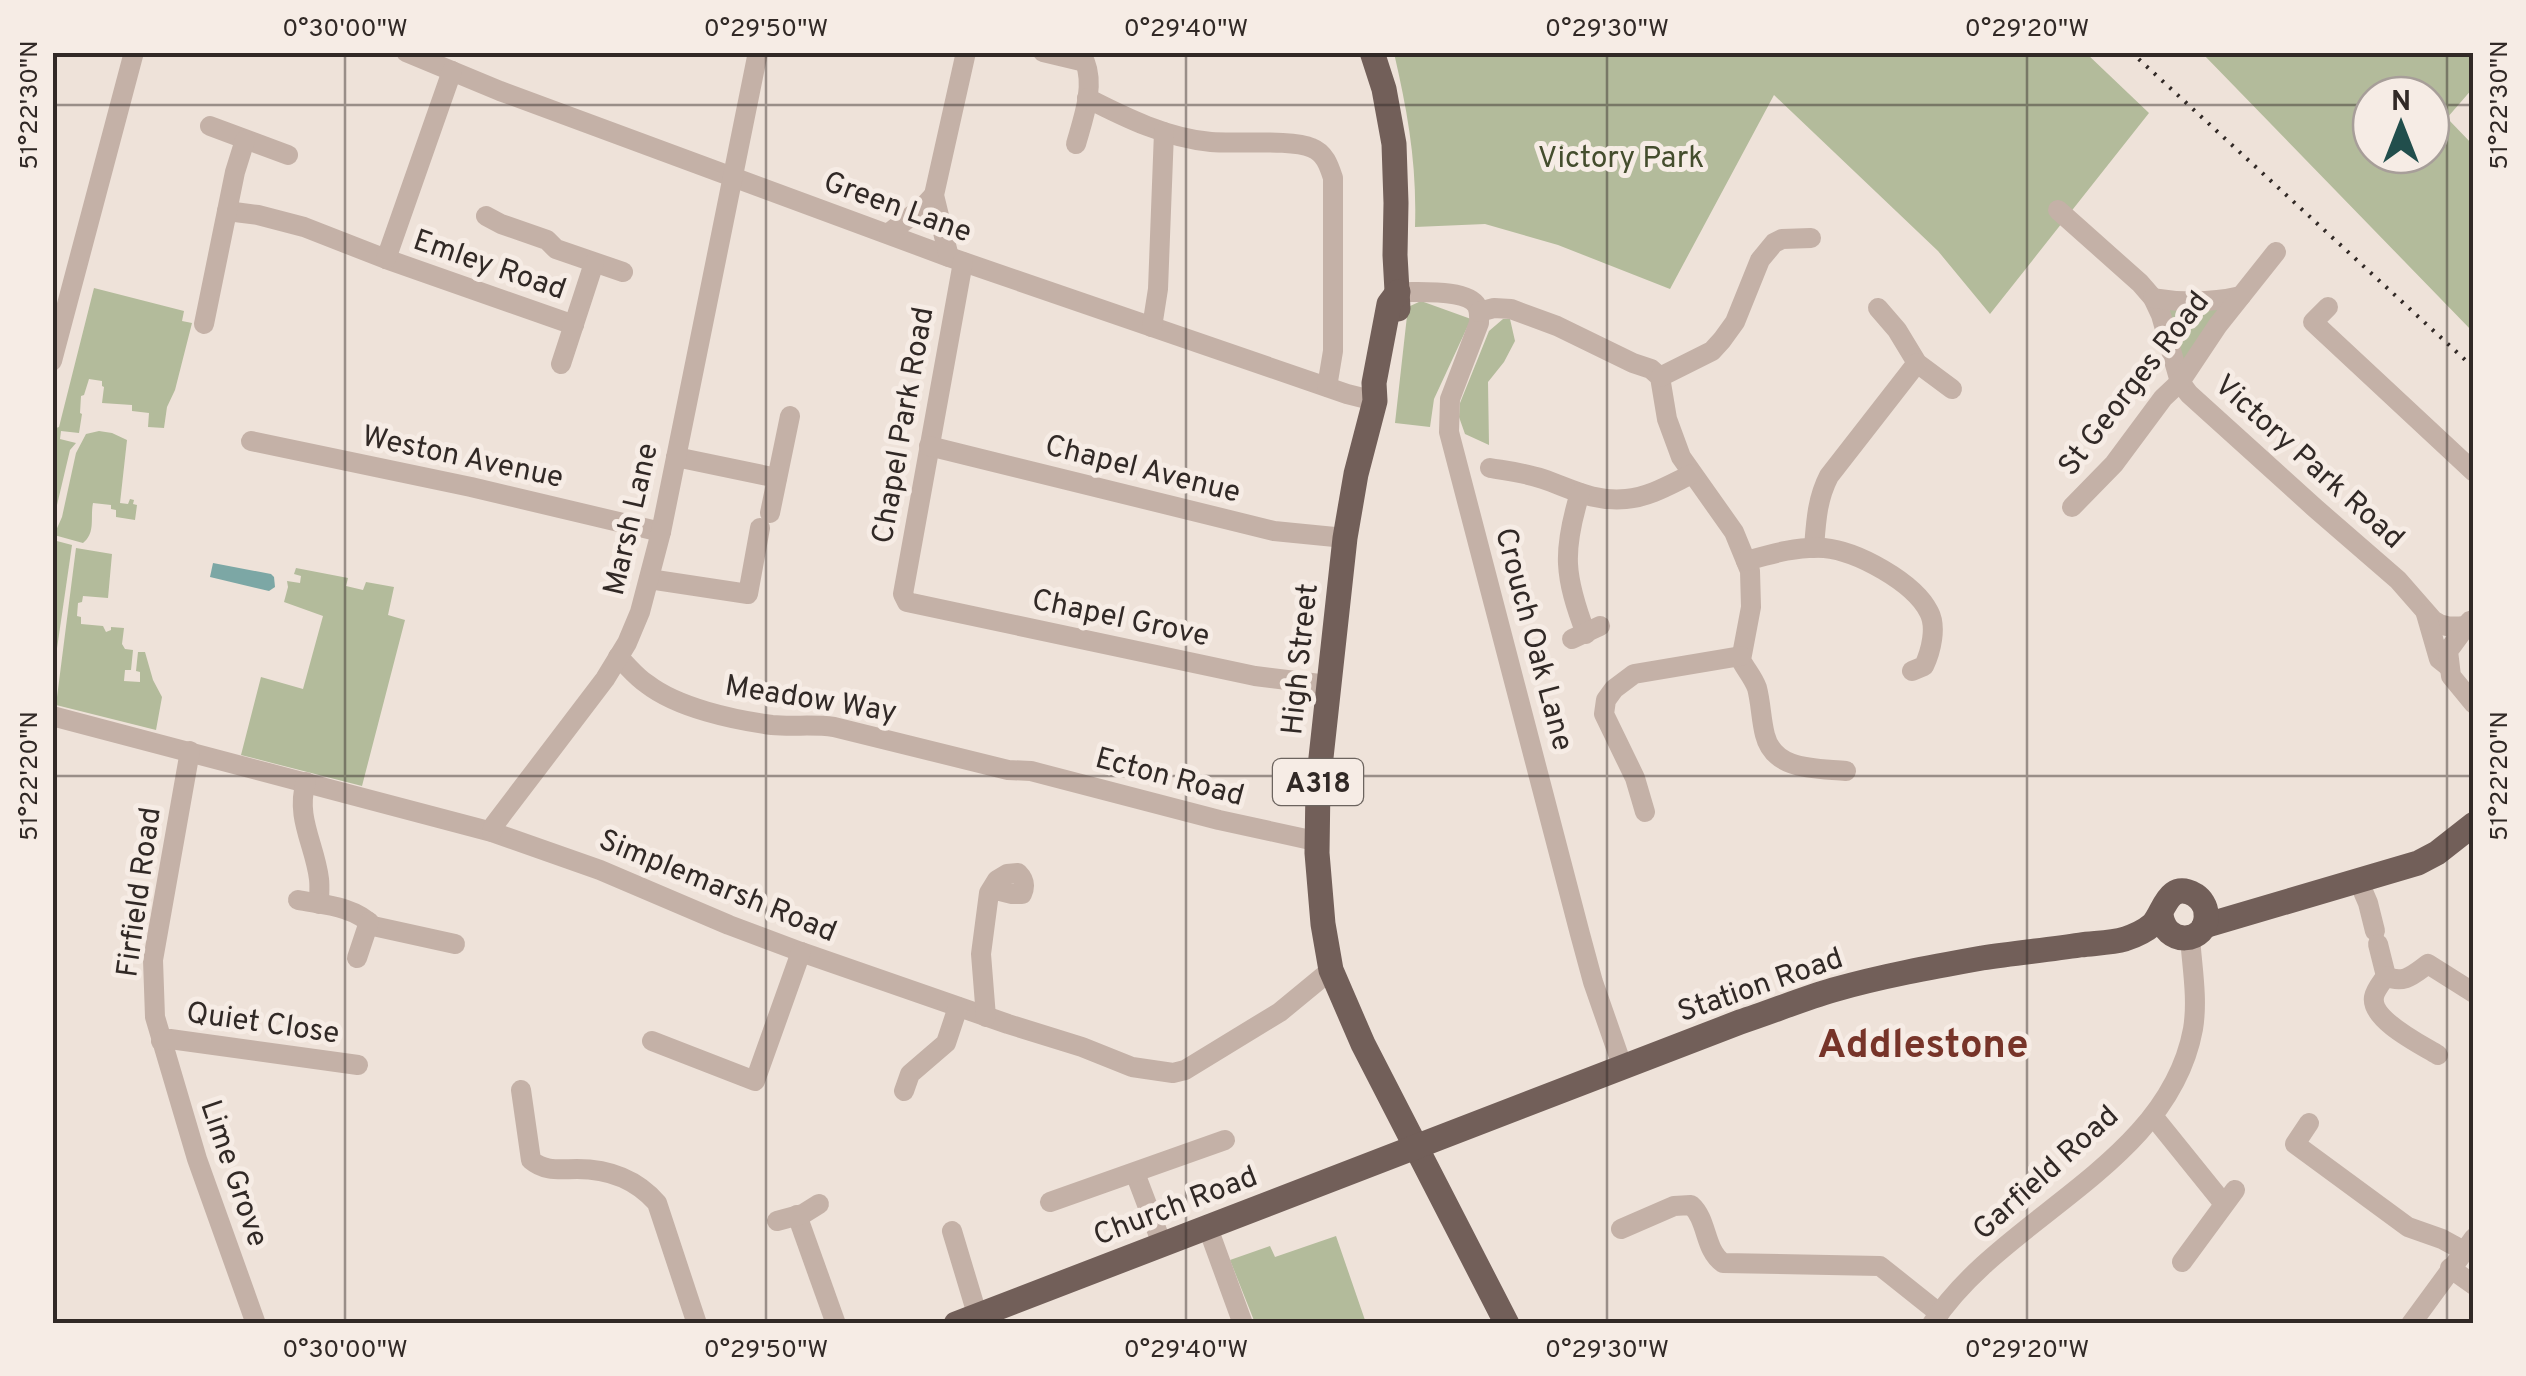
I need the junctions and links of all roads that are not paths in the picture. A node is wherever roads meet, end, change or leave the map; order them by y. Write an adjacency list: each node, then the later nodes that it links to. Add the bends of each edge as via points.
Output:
1 (134, 52): 36 (street)
2 (758, 52): 15 (street, Marsh Lane)
3 (966, 52): 16 (street)
4 (1043, 52): 7 (street)
5 (1372, 52): 27 (main road, A318, via 1394,144)
6 (412, 54): 8 (street, Green Lane)
7 (1086, 57): 9 (street)
8 (452, 71): 15 (street, Green Lane); 23 (street, Emley Road)
9 (1087, 98): 11 (street); 13 (street)
10 (210, 126): 12 (street)
11 (1164, 132): 35 (street); 41 (street, via 1205,142 1297,144 1322,154 1334,178)
12 (244, 140): 14 (street); 18 (street)
13 (1076, 144)
14 (288, 155)
15 (732, 178): 20 (street, Green Lane); 47 (street, Marsh Lane)
16 (934, 195): 20 (street); 24 (street)
17 (2058, 210): 29 (street, Victory Park Road)
18 (227, 211): 23 (street, Emley Road, via 304,227); 33 (street)
19 (486, 216): 25 (street, Emley Road)
20 (889, 234): 24 (street, Green Lane)
21 (1811, 238): 39 (street, via 1788,232 1774,243 1760,260 1735,322 1712,350)
22 (2276, 252): 28 (street, St Georges Road)
23 (386, 259): 34 (street, Emley Road)
24 (956, 260): 35 (street, Green Lane); 46 (street, Chapel Park Road)
25 (594, 263): 26 (street, Emley Road); 34 (street, Emley Road)
26 (623, 272)
27 (1398, 292): 32 (street, via 1464,297); 43 (main road, A318, via 1389,304)
28 (2240, 296): 29 (street, St Georges Road, via 2217,302); 40 (street, St Georges Road)
29 (2153, 298): 40 (street, Victory Park Road)
30 (1878, 308): 37 (street)
31 (2328, 308): 49 (street, via 2314,322)
32 (1479, 312): 39 (street, via 1511,309); 94 (street, Crouch Oak Lane, via 1450,399 1448,432 1580,934)
33 (204, 324)
34 (574, 325): 38 (street, Emley Road)
35 (1152, 327): 41 (street, Green Lane)
36 (52, 361)
37 (1916, 363): 42 (street); 56 (street, via 1829,476 1818,503)
38 (561, 364)
39 (1660, 377): 50 (street, via 1673,440)
40 (2180, 382): 53 (street, St Georges Road); 60 (street, Victory Park Road, via 2398,580)
41 (1327, 387): 43 (street, Green Lane)
42 (1952, 389)
43 (1375, 400): 55 (main road, High Street / A318)
44 (790, 416): 51 (street)
45 (251, 442): 54 (street, Weston Avenue)
46 (928, 446): 55 (street, Chapel Avenue, via 1274,531); 59 (street, Chapel Park Road)
47 (676, 457): 51 (street); 54 (street, Marsh Lane)
48 (1490, 467): 52 (street)
49 (2474, 472)
50 (1692, 474): 52 (street, via 1628,499); 57 (street, via 1734,532)
51 (777, 478): 58 (street, via 746,603)
52 (1580, 493): 62 (street, via 1570,524 1568,578)
53 (2072, 507)
54 (661, 532): 58 (street, Marsh Lane)
55 (1345, 538): 67 (main road, High Street / A318)
56 (1814, 548): 57 (street); 66 (street, via 1867,562 1910,588 1924,605 1933,625 1928,656)
57 (1746, 561): 63 (street, via 1752,592)
58 (650, 579): 64 (street, Marsh Lane)
59 (904, 599): 67 (street, Chapel Grove)
60 (2426, 614): 61 (street, via 2450,628); 65 (street, Victory Park Road, via 2439,659)
61 (2470, 621): 65 (street, via 2448,651)
62 (1586, 633)
63 (1741, 656): 72 (street, via 1757,689 1770,750 1785,762); 74 (street, via 1634,674 1606,700 1604,714)
64 (618, 657): 71 (street, Meadow Way, via 662,694 716,714 776,726 834,727); 76 (street, Marsh Lane)
65 (2450, 667): 68 (street, Victory Park Road)
66 (1912, 671)
67 (1328, 686): 77 (main road, High Street / A318)
68 (2474, 704)
69 (52, 716): 70 (street, Simplemarsh Road)
70 (190, 752): 73 (street, Simplemarsh Road); 90 (street, Firfield Road, via 153,960)
71 (1008, 770): 77 (street, Ecton Road)
72 (1846, 771)
73 (306, 782): 76 (street, Simplemarsh Road); 80 (street, via 302,808 320,881 308,902 343,908)
74 (1644, 812)
75 (2474, 824): 78 (main road, Station Road, via 2418,863)
76 (492, 832): 83 (street, Simplemarsh Road)
77 (1318, 840): 85 (main road, High Street / A318)
78 (2359, 882): 81 (main road, Station Road); 86 (street)
79 (992, 889): 89 (street, via 981,954)
80 (369, 922): 82 (street); 84 (street)
81 (2185, 923): 94 (main road, Station Road, via 1858,983); 97 (street, Garfield Road, via 2192,1031 2176,1077)
82 (455, 944)
83 (801, 952): 88 (street, Simplemarsh Road); 91 (street, via 755,1080)
84 (357, 958)
85 (1332, 970): 89 (street, Simplemarsh Road, via 1280,1012 1172,1073 1132,1068); 100 (main road, High Street / A318)
86 (2386, 976): 87 (street, via 2406,980 2428,964); 92 (street, via 2372,1000 2376,1009)
87 (2474, 993)
88 (958, 1007): 89 (street, Simplemarsh Road); 96 (street, via 946,1043 910,1074)
89 (986, 1017)
90 (161, 1041): 93 (street, Quiet Close); 114 (street, Lime Grove)
91 (652, 1041)
92 (2438, 1055)
93 (359, 1064)
94 (1622, 1068): 100 (main road, Station Road)
95 (521, 1090): 115 (street, via 531,1160 538,1166 627,1179 656,1203)
96 (907, 1092)
97 (2152, 1116): 109 (street, via 2229,1197); 112 (street, Garfield Road)
98 (2309, 1123): 108 (street, via 2295,1144 2408,1227)
99 (1225, 1140): 101 (street)
100 (1417, 1148): 104 (main road, Church Road); 118 (main road, A318)
101 (1135, 1173): 102 (street); 107 (street)
102 (1050, 1202)
103 (819, 1204): 116 (street, via 787,1218)
104 (1208, 1228): 107 (main road, Church Road); 117 (street)
105 (1621, 1228): 112 (street, via 1691,1204 1714,1257 1723,1263 1880,1266)
106 (952, 1231): 113 (street)
107 (1162, 1244): 113 (main road, Church Road)
108 (2469, 1244): 110 (street)
109 (2182, 1262)
110 (2450, 1268): 111 (street); 119 (street)
111 (2474, 1285)
112 (1935, 1318)
113 (971, 1321)
114 (256, 1324)
115 (697, 1324)
116 (836, 1324)
117 (1243, 1324)
118 (1506, 1324)
119 (2410, 1324)

